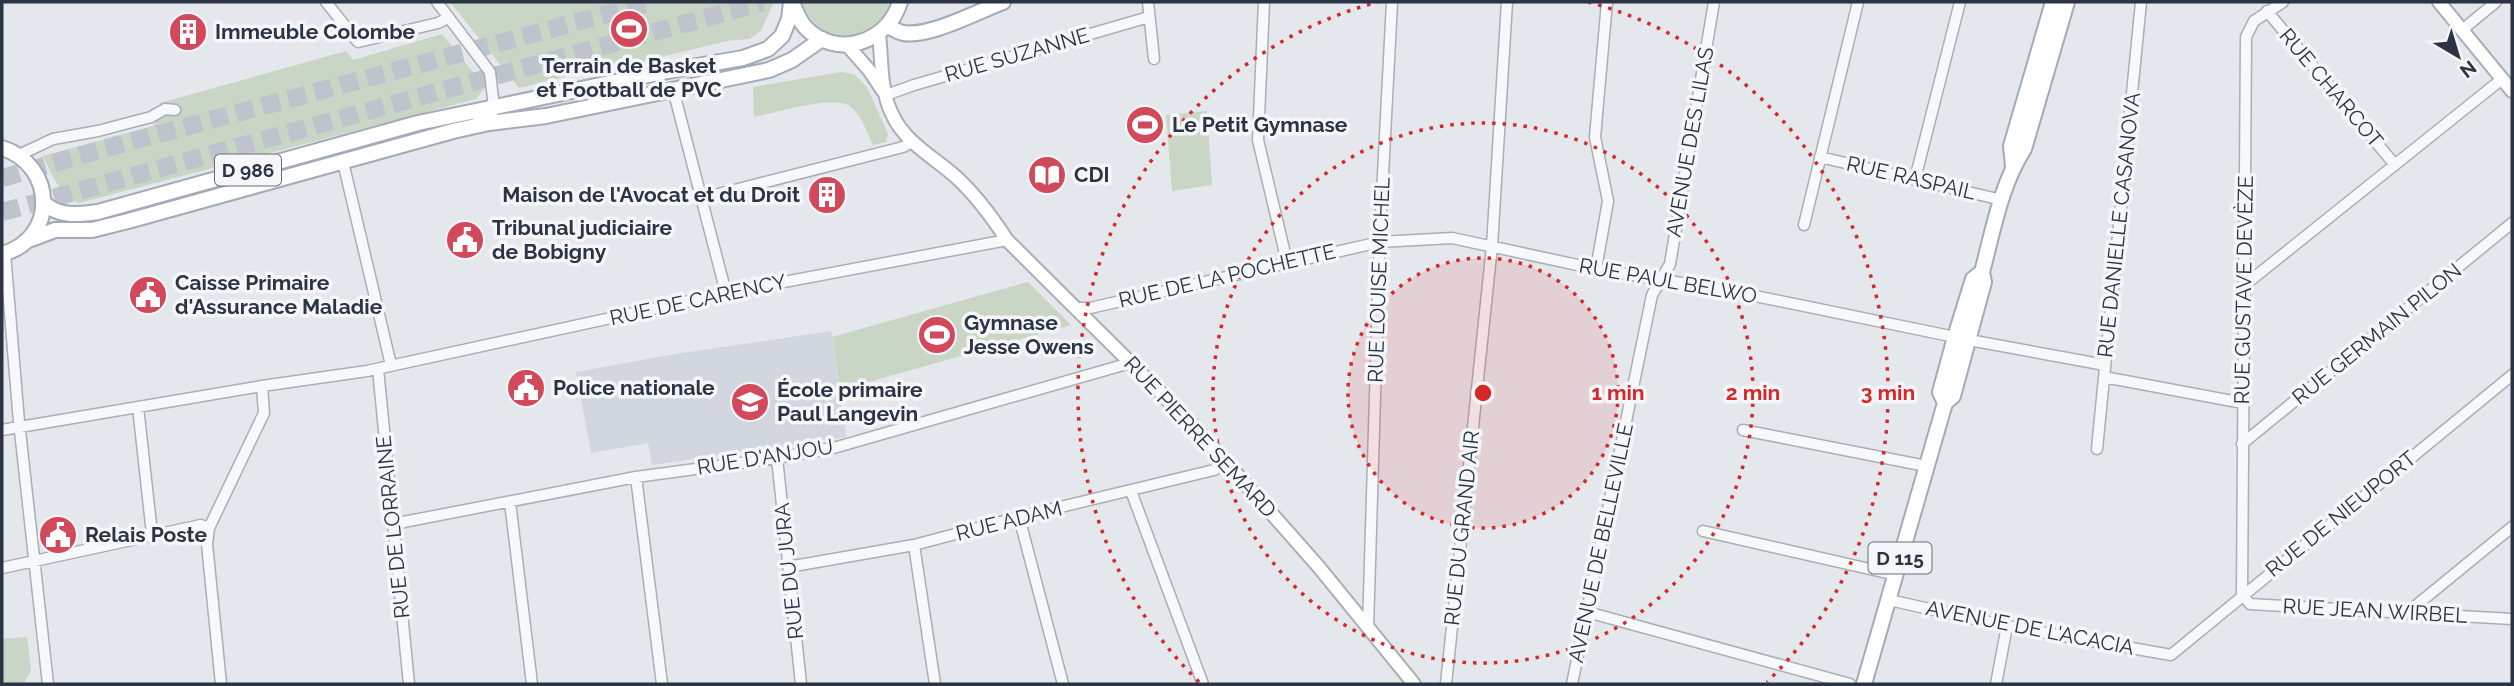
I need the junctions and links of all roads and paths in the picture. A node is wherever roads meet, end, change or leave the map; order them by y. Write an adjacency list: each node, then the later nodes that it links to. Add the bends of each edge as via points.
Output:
1 (326, 2): 22 (street, via 358,42)
2 (437, 2): 22 (street)
3 (791, 2): 25 (main road, via 803,25); 32 (main road, D 986, via 782,36 761,52)
4 (900, 2): 23 (main road)
5 (1003, 2): 23 (main road, via 927,30)
6 (1147, 2): 21 (street)
7 (1264, 2): 52 (street, via 1258,140)
8 (1392, 2): 49 (street, RUE LOUISE MICHEL)
9 (1507, 2): 50 (street, RUE DU GRAND AIR)
10 (1607, 2): 53 (street, via 1595,137 1608,201)
11 (1714, 2): 54 (street, AVENUE DES LILAS, via 1670,264)
12 (1858, 2): 37 (street)
13 (1960, 2): 41 (street)
14 (2053, 2): 40 (main road, via 2011,146)
15 (2067, 2): 40 (main road, D 115, via 2024,149)
16 (2141, 2): 61 (street, RUE DANIELLE CASANOVA)
17 (2283, 2): 20 (street, RUE GUSTAVE DEVÈZE)
18 (2439, 2): 24 (main road)
19 (2496, 2): 24 (street)
20 (2267, 11): 39 (street, RUE CHARCOT); 55 (street, RUE GUSTAVE DEVÈZE, via 2254,21 2246,37)
21 (1149, 17): 27 (street); 31 (street, RUE SUZANNE)
22 (449, 18): 32 (street, via 490,72)
23 (883, 30): 26 (main road); 31 (main road, RUE PIERRE SEMARD)
24 (2462, 30): 28 (main road)
25 (822, 39): 26 (main road); 29 (main road, D 986, via 769,70)
26 (847, 45): 31 (main road, RUE PIERRE SEMARD)
27 (1154, 59)
28 (2502, 79): 30 (main road); 39 (street)
29 (673, 89): 34 (main road, D 986); 42 (street)
30 (2512, 91)
31 (886, 95): 35 (main road, RUE PIERRE SEMARD, via 891,114)
32 (494, 108): 34 (street, via 491,116); 44 (main road, D 986, via 418,123 98,212 65,213)
33 (175, 110): 36 (street)
34 (453, 131): 38 (main road, D 986)
35 (912, 142): 42 (street); 47 (main road, RUE PIERRE SEMARD, via 956,177)
36 (8, 148): 44 (main road, via 29,164 42,184)
37 (1820, 157): 41 (street, RUE RASPAIL); 46 (street)
38 (343, 162): 48 (main road, D 986, via 92,230 55,230); 60 (street)
39 (2395, 165): 55 (street)
40 (2013, 166): 43 (main road, D 115)
41 (1915, 179): 43 (street, RUE RASPAIL)
42 (703, 198): 56 (street)
43 (2002, 200): 58 (main road, D 115, via 1982,272 1984,282)
44 (43, 202): 48 (main road, via 37,226)
45 (2512, 223): 71 (street, RUE GERMAIN PILON)
46 (1804, 225)
47 (1007, 240): 56 (street, RUE DE CARENCY); 57 (main road, RUE PIERRE SEMARD)
48 (26, 241): 51 (main road)
49 (1380, 242): 50 (street, RUE PAUL BELWO, via 1452,238); 52 (street, RUE DE LA POCHETTE); 96 (street, RUE LOUISE MICHEL)
50 (1492, 246): 53 (street, RUE PAUL BELWO); 108 (street, RUE DU GRAND AIR)
51 (4, 253): 68 (street)
52 (1287, 262): 57 (street, RUE DE LA POCHETTE)
53 (1596, 269): 54 (street, RUE PAUL BELWO)
54 (1661, 280): 58 (street, RUE PAUL BELWO); 92 (street, AVENUE DE BELLEVILLE, via 1652,295)
55 (2246, 284): 66 (street, RUE GUSTAVE DEVÈZE)
56 (726, 293): 60 (street, RUE DE CARENCY)
57 (1075, 308): 59 (main road, RUE PIERRE SEMARD)
58 (1962, 339): 61 (street, RUE PAUL BELWO); 75 (main road, D 115, via 1953,396 1945,402)
59 (1130, 363): 73 (street, RUE D'ANJOU, via 837,447); 74 (main road, RUE PIERRE SEMARD)
60 (391, 365): 62 (street, RUE DE CARENCY)
61 (2105, 365): 64 (street, RUE DANIELLE CASANOVA)
62 (377, 369): 65 (street, RUE DE CARENCY); 80 (street, RUE DE LORRAINE)
63 (2512, 375): 90 (street, RUE DE NIEUPORT)
64 (2104, 377): 66 (street); 72 (street, RUE DANIELLE CASANOVA)
65 (262, 386): 67 (street, RUE DE CARENCY); 82 (street, via 264,413)
66 (2243, 402): 71 (street, RUE GUSTAVE DEVÈZE)
67 (138, 407): 68 (street, RUE DE CARENCY); 84 (street)
68 (20, 428): 69 (street, RUE DE CARENCY); 86 (street)
69 (2, 430)
70 (1743, 430): 75 (street)
71 (2242, 444): 90 (street, RUE GUSTAVE DEVÈZE)
72 (2097, 449)
73 (777, 458): 76 (street, RUE D'ANJOU); 87 (street, RUE DU JURA)
74 (1227, 463): 77 (street, RUE ADAM); 96 (main road, RUE PIERRE SEMARD)
75 (1926, 466): 89 (main road, D 115)
76 (636, 477): 78 (street, RUE D'ANJOU); 102 (street)
77 (1131, 491): 79 (street, RUE ADAM); 106 (street)
78 (510, 502): 80 (street, RUE D'ANJOU); 101 (street)
79 (1019, 517): 85 (street, RUE ADAM); 105 (street)
80 (393, 524): 100 (street, RUE DE LORRAINE)
81 (2512, 527): 93 (street)
82 (209, 528): 84 (street, via 201,524); 99 (street)
83 (1703, 531): 89 (street)
84 (152, 534): 86 (street)
85 (914, 545): 87 (street, RUE ADAM); 104 (street)
86 (36, 561): 88 (street); 98 (street)
87 (788, 567): 103 (street, RUE DU JURA)
88 (2, 568)
89 (1896, 575): 91 (main road, D 115)
90 (2242, 594): 93 (street, RUE JEAN WIRBEL, via 2250,604); 97 (street, RUE DE NIEUPORT)
91 (1889, 600): 95 (street, AVENUE DE L'ACACIA); 111 (main road, D 115)
92 (1587, 612): 109 (street, AVENUE DE BELLEVILLE); 110 (street)
93 (2408, 612): 94 (street, RUE JEAN WIRBEL)
94 (2512, 619)
95 (2007, 626): 97 (street, AVENUE DE L'ACACIA); 112 (street)
96 (1368, 628): 107 (main road, RUE PIERRE SEMARD)
97 (2171, 655)
98 (48, 684)
99 (221, 684)
100 (408, 684)
101 (532, 684)
102 (662, 684)
103 (801, 684)
104 (935, 684)
105 (1063, 684)
106 (1203, 684)
107 (1414, 684)
108 (1446, 684)
109 (1572, 684)
110 (1850, 684)
111 (1864, 684)
112 (1996, 684)

